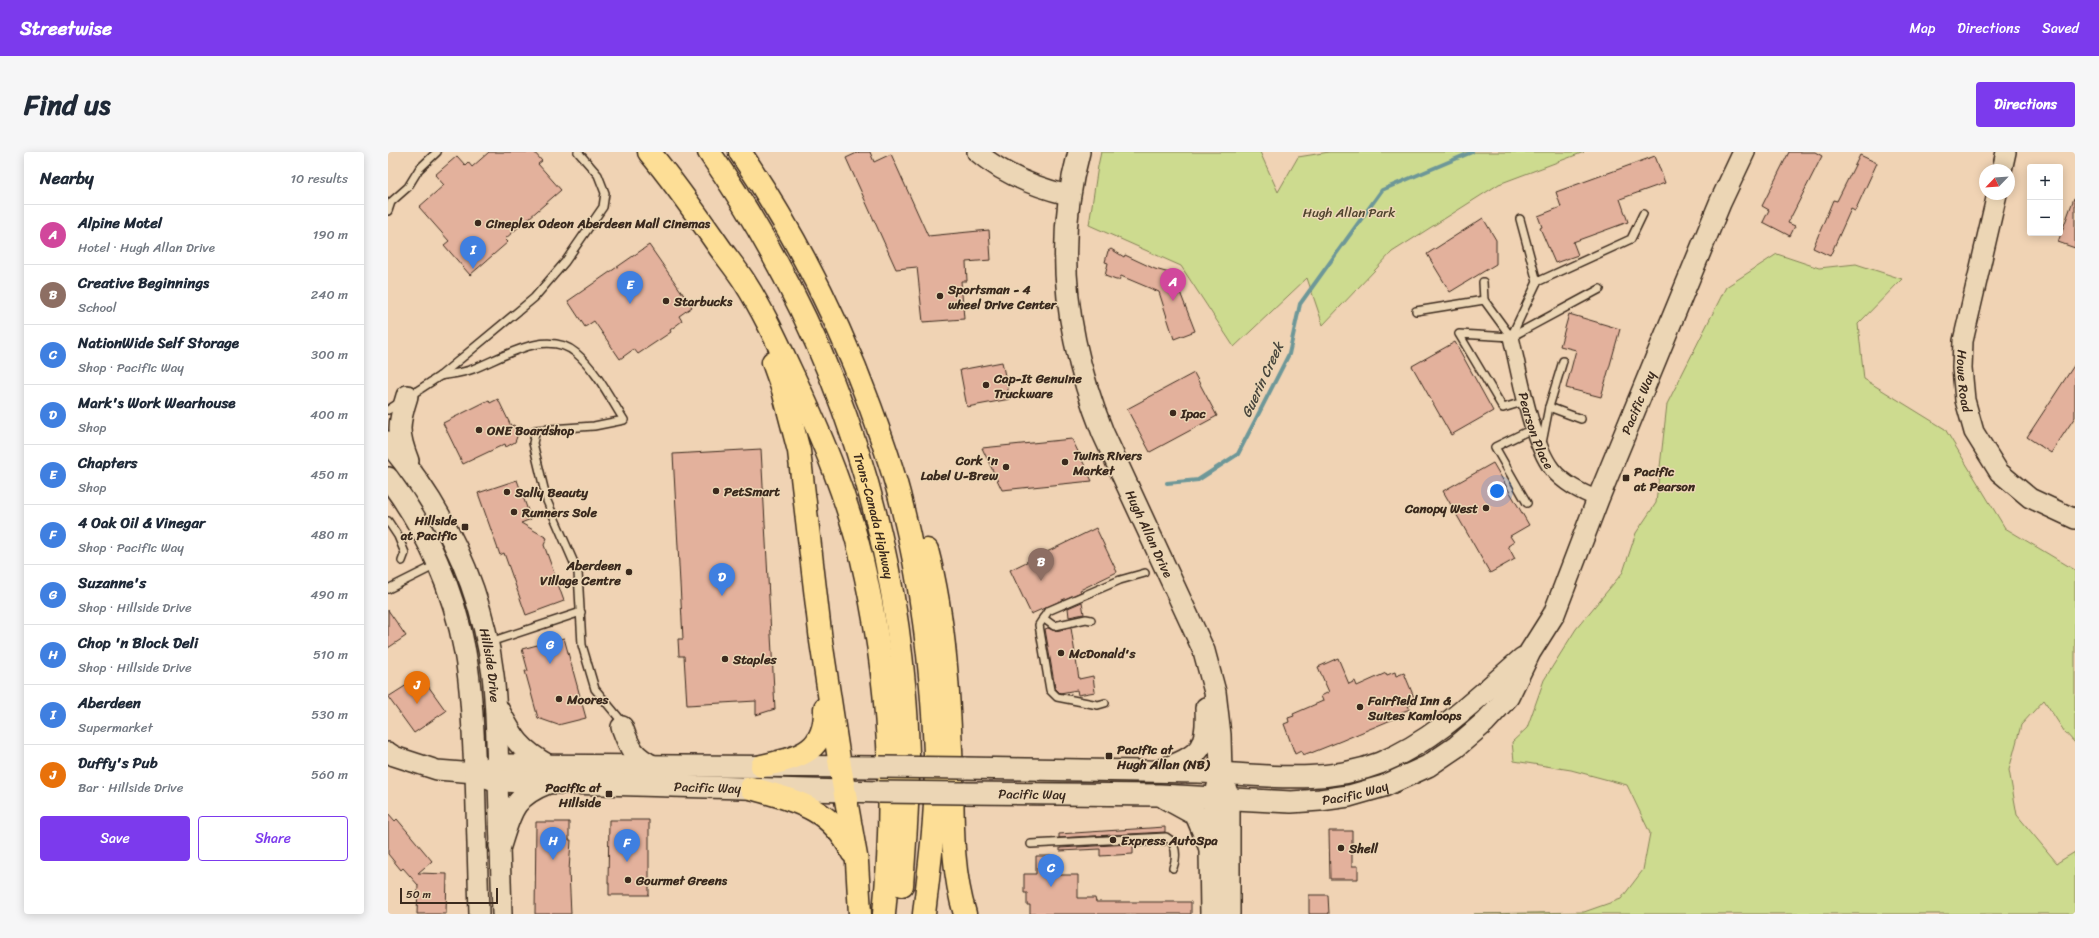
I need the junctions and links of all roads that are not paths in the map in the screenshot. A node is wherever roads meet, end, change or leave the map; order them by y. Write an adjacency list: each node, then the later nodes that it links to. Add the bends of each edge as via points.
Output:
1 (437, 152): 13 (lane, via 419,169 408,187 391,202)
2 (578, 152): 24 (lane, via 598,176 605,193 603,207 565,262 534,298)
3 (649, 152): 16 (highway, via 675,183)
4 (709, 152): 79 (highway, Trans-Canada Highway, via 750,215 806,316 845,411 876,512 892,588 908,755 906,832)
5 (740, 152): 33 (highway, via 772,202 829,307 848,348)
6 (977, 152): 11 (street, via 1011,176)
7 (1079, 152): 11 (main road, Hugh Allan Drive)
8 (1744, 152): 36 (main road, Pacific Way, via 1720,203)
9 (2006, 152): 10 (street)
10 (2003, 164)
11 (1068, 195): 49 (main road, Hugh Allan Drive, via 1066,278 1070,322 1083,377 1103,433)
12 (1996, 200): 38 (street, Howe Road, via 1964,341 1962,368 1965,400 1974,432 1999,472 2030,498)
13 (388, 211)
14 (1644, 214): 18 (lane, via 1631,239)
15 (1520, 219): 18 (lane)
16 (723, 252): 47 (highway, via 761,328 792,422 805,493); 78 (highway, via 743,279 765,317 817,426 840,486 866,576 881,660 890,755 888,868)
17 (1483, 282): 20 (lane)
18 (1537, 282): 22 (lane)
19 (1600, 289): 22 (lane)
20 (1484, 300): 21 (lane); 22 (lane)
21 (1416, 311)
22 (1511, 337): 26 (street, Pearson Place); 26 (lane, via 1458,334 1503,408)
23 (1563, 361): 27 (lane)
24 (440, 376): 25 (lane); 44 (lane, via 471,370 522,348 554,344 575,352 588,365 624,420 594,426 536,430 533,443 547,502 578,572)
25 (407, 396): 28 (lane); 34 (main road, via 399,429)
26 (1526, 400): 30 (street, Pearson Place)
27 (1549, 407): 29 (lane); 32 (lane)
28 (388, 410)
29 (1580, 419)
30 (1534, 428): 32 (street, Pearson Place); 37 (lane, via 1494,447)
31 (388, 442): 34 (main road, Hillside Drive)
32 (1541, 449): 36 (street, Pearson Place, via 1552,469 1574,489)
33 (886, 450): 80 (highway, via 913,553 928,664 935,768); 81 (highway, via 918,520 935,595 950,716 954,858 958,891)
34 (412, 471): 48 (main road, Hillside Drive, via 431,499 459,553 472,587)
35 (388, 478): 41 (main road, Hillside Drive, via 412,514)
36 (1598, 499): 50 (main road, Pacific Way, via 1554,614)
37 (1527, 503)
38 (2075, 519)
39 (388, 521): 40 (lane, via 405,553)
40 (402, 561)
41 (438, 564): 43 (lane); 62 (main road, Hillside Drive, via 465,650 472,707)
42 (1145, 573): 45 (lane, via 1120,580 1048,611)
43 (388, 589)
44 (581, 612): 48 (lane); 53 (lane, via 582,645 596,689)
45 (1042, 618): 46 (lane, via 1054,626); 51 (lane, via 1039,625 1050,690 1058,697 1098,705)
46 (1091, 620)
47 (822, 641): 57 (highway, via 825,725 817,744 803,753); 58 (highway)
48 (487, 643): 52 (main road, Hillside Drive)
49 (1204, 650): 61 (main road, via 1207,731 1204,742 1188,759); 65 (main road, Hugh Allan Drive, via 1215,692)
50 (1530, 652): 54 (main road, Pacific Way); 55 (main road, Pacific Way, via 1508,697 1485,722)
51 (1105, 702)
52 (495, 703): 63 (main road, Hillside Drive); 64 (main road, via 510,732 521,746)
53 (622, 727): 59 (main road, via 619,754 613,761); 60 (main road, via 635,755)
54 (1443, 727): 55 (main road); 65 (main road, Pacific Way, via 1401,754 1344,773 1290,778)
55 (1456, 747): 69 (main road, Pacific Way, via 1408,776 1349,796 1291,802)
56 (388, 752): 62 (street, Pacific Way, via 438,770)
57 (762, 766): 58 (main road, Pacific Way); 60 (main road, Pacific Way)
58 (840, 766): 61 (main road, Pacific Way, bridge); 67 (highway)
59 (598, 767): 60 (main road, Pacific Way); 64 (main road, Pacific Way)
60 (655, 767)
61 (1157, 771): 65 (main road, Pacific Way)
62 (474, 773): 63 (main road, Pacific Way); 75 (street, Hillside Drive)
63 (498, 773): 64 (main road, Pacific Way); 71 (street, Hillside Drive)
64 (551, 774): 66 (main road, Pacific Way); 71 (main road, via 519,799 510,815)
65 (1221, 774): 69 (main road, Hugh Allan Drive)
66 (751, 788): 67 (main road, Pacific Way); 73 (highway, via 792,800 824,816 844,835)
67 (845, 790): 68 (main road, Pacific Way, bridge); 73 (highway)
68 (1159, 795): 69 (main road, Pacific Way); 72 (main road, via 1196,815)
69 (1222, 799): 72 (main road, Hugh Allan Drive); 83 (main road, Hugh Allan Drive)
70 (1031, 844): 74 (lane, via 1166,837 1171,840 1174,847 1176,858)
71 (500, 846): 76 (street, Hillside Drive)
72 (1210, 850): 82 (main road, Hugh Allan Drive)
73 (857, 862): 77 (highway)
74 (1173, 868)
75 (479, 914)
76 (502, 914)
77 (860, 914)
78 (884, 914)
79 (898, 914)
80 (924, 914)
81 (965, 914)
82 (1210, 914)
83 (1229, 914)

